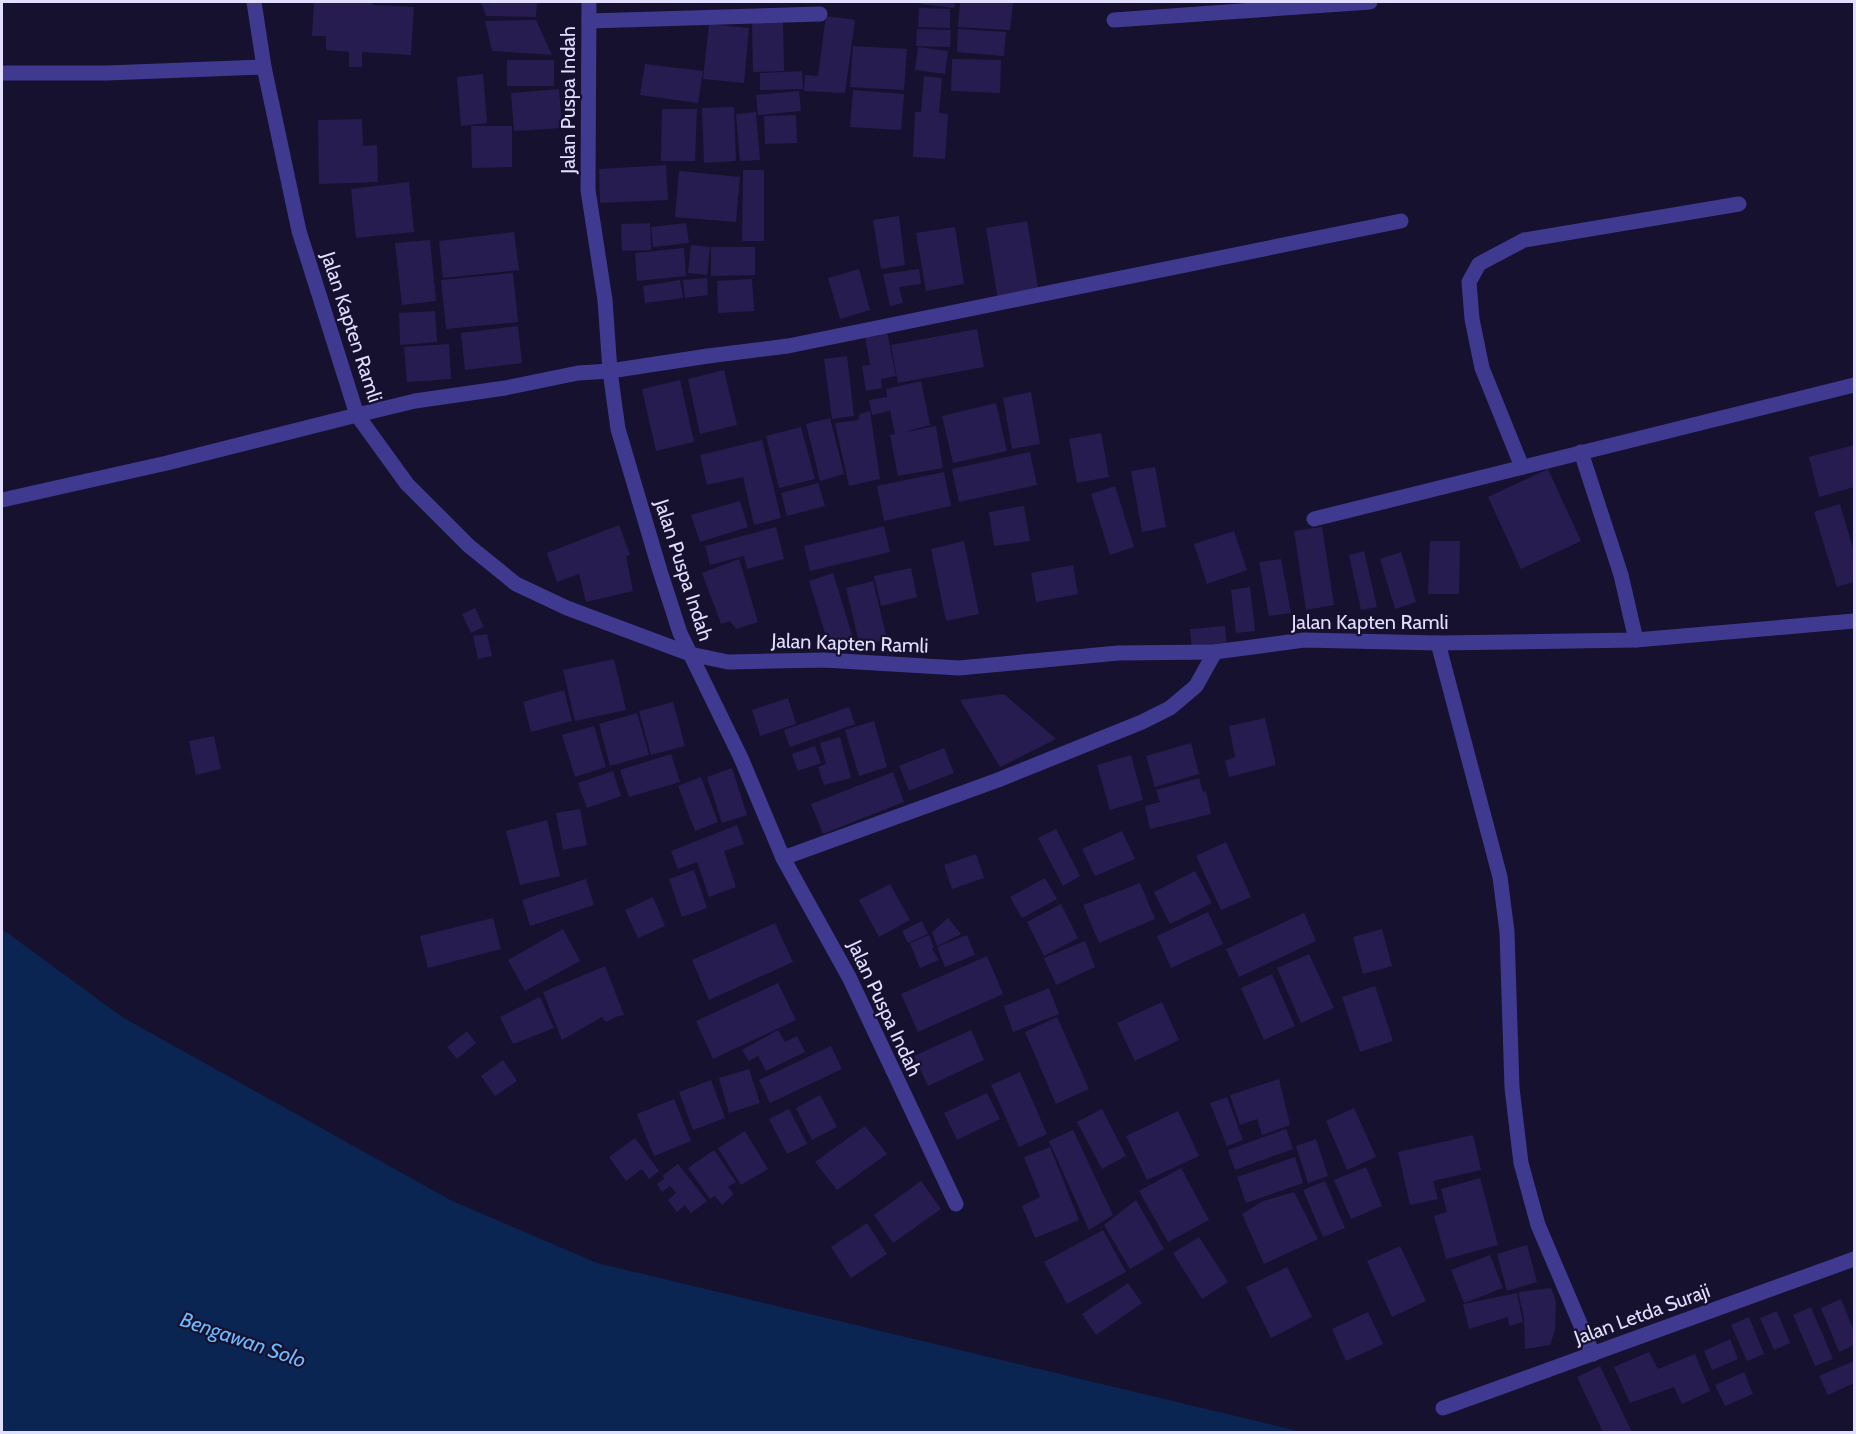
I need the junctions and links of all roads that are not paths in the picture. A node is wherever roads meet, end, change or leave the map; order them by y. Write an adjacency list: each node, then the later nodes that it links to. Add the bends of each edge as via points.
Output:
1 (254, 2): 7 (street, Jalan Kapten Ramli)
2 (589, 2): 6 (street, Jalan Puspa Indah)
3 (1370, 2): 5 (street)
4 (820, 14): 6 (street)
5 (1114, 20)
6 (589, 21): 11 (street, Jalan Puspa Indah, via 588,190 605,300)
7 (264, 67): 8 (street); 13 (street, Jalan Kapten Ramli, via 299,231)
8 (2, 73)
9 (1739, 204): 15 (street, via 1524,240 1479,264 1469,282 1482,368)
10 (1401, 221): 11 (street, via 788,346)
11 (610, 371): 13 (street, via 415,401); 22 (street, Jalan Puspa Indah, via 618,429 660,571)
12 (1854, 385): 14 (street)
13 (357, 415): 16 (street); 22 (street, Jalan Kapten Ramli, via 407,484 470,546 516,584 567,608)
14 (1581, 452): 15 (street); 19 (street, via 1621,575)
15 (1522, 467): 17 (street)
16 (2, 500)
17 (1314, 519)
18 (1854, 621): 19 (street, Jalan Kapten Ramli)
19 (1636, 640): 20 (street, Jalan Kapten Ramli)
20 (1438, 643): 21 (street, Jalan Kapten Ramli, via 1304,640); 26 (street, via 1500,877 1507,932 1512,1088 1521,1163 1538,1225)
21 (1215, 652): 22 (street, Jalan Kapten Ramli, via 1118,653 959,668 824,660 728,662); 23 (street, via 1196,686 1170,708 1142,722 998,780)
22 (690, 654): 23 (street, Jalan Puspa Indah, via 741,758)
23 (783, 858): 24 (street, Jalan Puspa Indah, via 849,977)
24 (956, 1204)
25 (1854, 1259): 26 (street, Jalan Letda Suraji)
26 (1593, 1354): 27 (street, Jalan Letda Suraji)
27 (1443, 1408)

